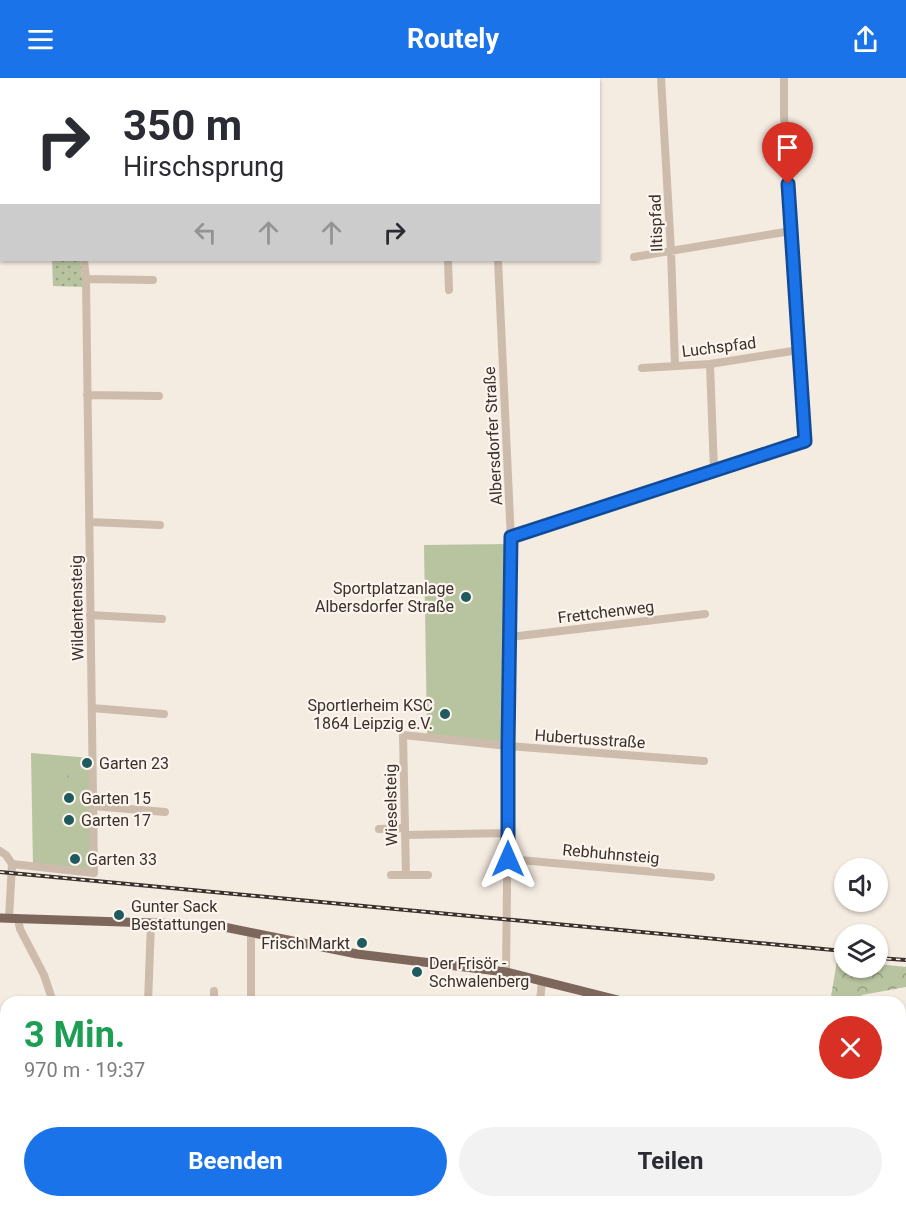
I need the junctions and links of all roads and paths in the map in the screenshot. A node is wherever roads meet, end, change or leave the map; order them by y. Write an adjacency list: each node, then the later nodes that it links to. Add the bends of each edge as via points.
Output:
1 (662, 78): 4 (street, Iltispfad)
2 (784, 78): 3 (street)
3 (791, 231): 4 (street); 12 (street)
4 (671, 251): 5 (street); 14 (street, Iltispfad)
5 (634, 257)
6 (84, 261): 9 (street, Wildentensteig)
7 (448, 261): 11 (street)
8 (498, 261): 21 (street, Albersdorfer Straße)
9 (86, 279): 10 (street); 16 (street, Wildentensteig)
10 (153, 280)
11 (449, 290)
12 (799, 350): 13 (street, Luchspfad); 18 (street, via 805,441)
13 (710, 364): 14 (street, Luchspfad); 18 (street)
14 (675, 366): 15 (street, Luchspfad)
15 (642, 368)
16 (87, 395): 17 (street); 19 (street, Wildentensteig)
17 (159, 396)
18 (714, 471): 21 (street)
19 (90, 522): 20 (street); 23 (street, Wildentensteig)
20 (160, 525)
21 (511, 537): 25 (street, Albersdorfer Straße)
22 (705, 614): 25 (street, Frettchenweg)
23 (90, 615): 24 (street); 26 (street, Wildentensteig)
24 (162, 619)
25 (510, 637): 29 (street, Albersdorfer Straße)
26 (92, 708): 27 (street); 31 (street, Wildentensteig)
27 (164, 714)
28 (403, 735): 29 (street, Hubertusstraße); 34 (street, Wieselsteig)
29 (508, 746): 30 (street, Hubertusstraße); 35 (street, Albersdorfer Straße)
30 (704, 761)
31 (93, 806): 32 (street); 38 (street, Wildentensteig, via 94,873)
32 (165, 812)
33 (379, 829): 34 (street)
34 (405, 831): 35 (street); 41 (street, Wieselsteig)
35 (508, 833): 37 (street, Albersdorfer Straße)
36 (0, 851): 38 (street)
37 (508, 859): 42 (street, Rebhuhnsteig); 46 (street, Albersdorfer Straße)
38 (12, 864): 43 (street)
39 (428, 874): 41 (street)
40 (391, 875): 41 (street)
41 (406, 875)
42 (711, 877)
43 (9, 918): 44 (main road); 49 (street, via 20,929)
44 (151, 923): 45 (main road, via 214,925); 50 (street)
45 (251, 932): 46 (main road, via 357,954); 52 (street)
46 (506, 972): 47 (main road)
47 (542, 981): 53 (street); 54 (main road)
48 (214, 991): 51 (street)
49 (51, 996)
50 (148, 996)
51 (214, 996)
52 (251, 996)
53 (541, 996)
54 (602, 996)

